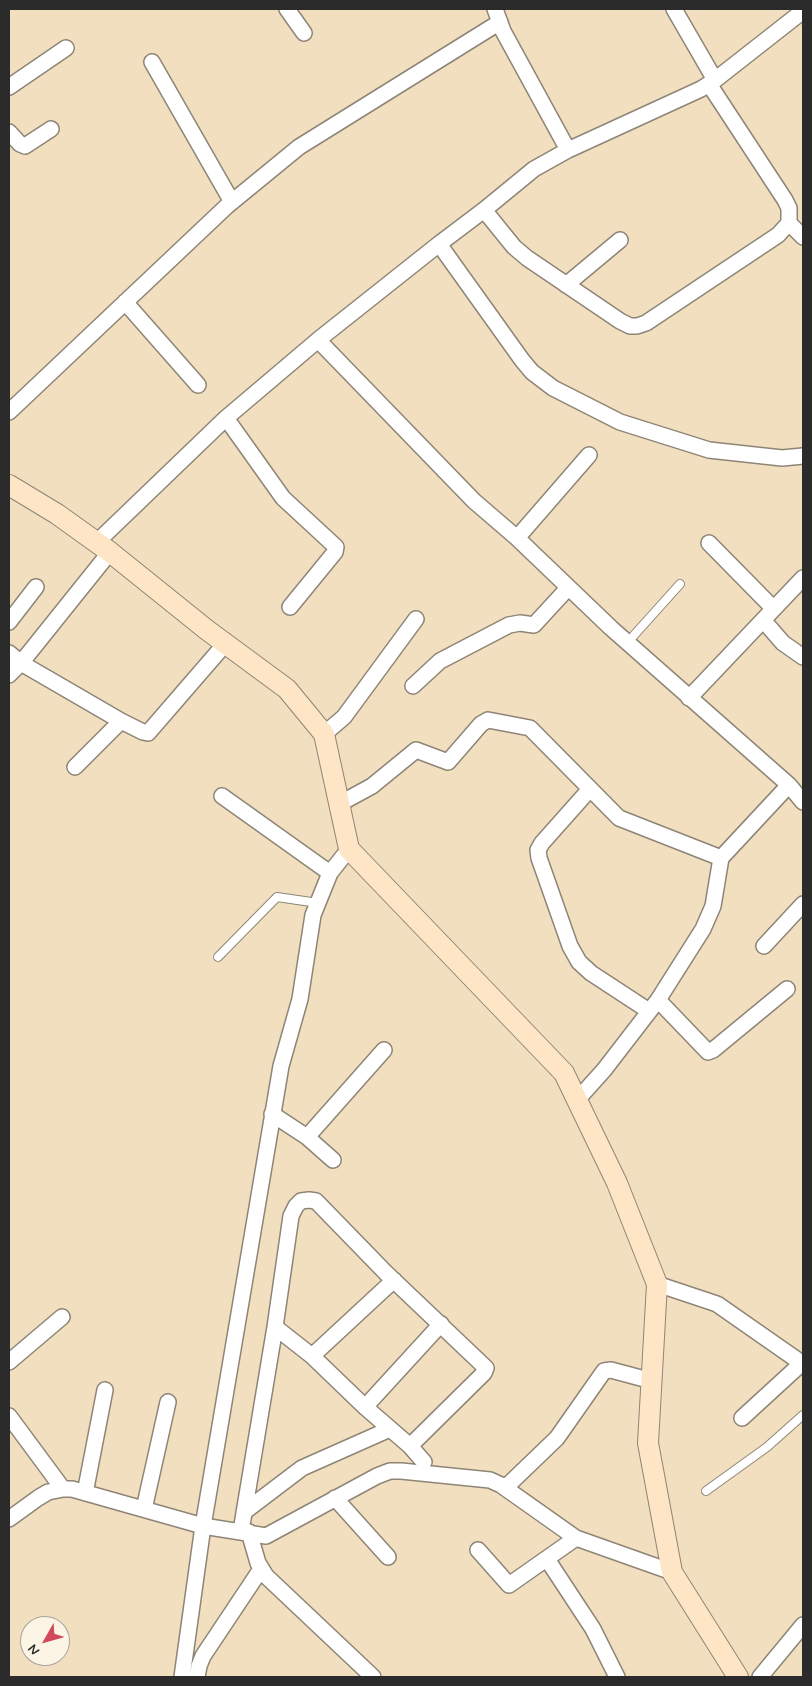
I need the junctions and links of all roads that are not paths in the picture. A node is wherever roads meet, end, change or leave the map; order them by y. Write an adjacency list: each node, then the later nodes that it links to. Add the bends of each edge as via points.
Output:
1 (287, 9): 5 (street)
2 (674, 9): 8 (street)
3 (803, 11): 8 (street)
4 (497, 16): 12 (street); 13 (street, via 299,147)
5 (304, 33)
6 (66, 48): 9 (street)
7 (152, 62): 13 (street)
8 (712, 82): 12 (street); 15 (street, via 786,200)
9 (9, 87)
10 (52, 129): 11 (street, via 25,146)
11 (9, 132)
12 (568, 150): 14 (street, via 534,169)
13 (232, 202): 20 (street)
14 (484, 210): 18 (street); 19 (street, via 520,253)
15 (789, 223): 16 (street); 19 (street, via 778,235 646,324 630,326)
16 (803, 237)
17 (620, 240): 19 (street)
18 (439, 244): 21 (street); 26 (street, via 522,360 553,388 620,422 709,450 782,458)
19 (566, 285)
20 (125, 302): 22 (street); 23 (street)
21 (318, 340): 24 (street); 28 (street, via 474,501)
22 (198, 386)
23 (9, 412)
24 (226, 418): 30 (street); 35 (street, via 283,498 336,547)
25 (589, 455): 28 (street)
26 (803, 456)
27 (9, 485): 30 (street)
28 (517, 538): 34 (street)
29 (709, 543): 36 (street)
30 (103, 547): 41 (street); 44 (street)
31 (803, 578): 36 (street)
32 (680, 584): 40 (lane)
33 (36, 587): 39 (street)
34 (568, 588): 40 (street); 46 (street, via 534,625 510,625 440,661)
35 (290, 607)
36 (773, 608): 38 (street)
37 (416, 619): 49 (street, via 344,717)
38 (763, 620): 43 (street, via 784,643); 47 (street)
39 (9, 622)
40 (627, 642): 47 (street)
41 (225, 644): 48 (street, via 148,733); 49 (street, via 287,689)
42 (9, 653): 44 (street)
43 (803, 657)
44 (22, 662): 45 (street); 48 (street)
45 (9, 675)
46 (413, 686)
47 (689, 698): 51 (street)
48 (121, 721): 50 (street)
49 (324, 734): 55 (street)
50 (76, 767)
51 (789, 785): 54 (street); 57 (street)
52 (590, 790): 55 (street, via 530,728 488,720 448,762 416,750 372,786); 57 (street, via 619,818); 64 (street, via 542,843 538,850 539,858 570,946 580,962 591,973)
53 (222, 796): 58 (street)
54 (803, 802)
55 (339, 804): 56 (street)
56 (349, 849): 58 (street); 66 (street, via 564,1073)
57 (721, 858): 64 (street, via 713,906 703,929)
58 (330, 874): 59 (street)
59 (318, 903): 62 (lane, via 277,897); 67 (street, via 313,915 300,999 281,1066)
60 (803, 904): 61 (street)
61 (764, 946)
62 (218, 957)
63 (787, 989): 64 (street, via 708,1052)
64 (653, 1006): 66 (street)
65 (384, 1050): 68 (street)
66 (577, 1100): 71 (street, via 617,1183)
67 (272, 1114): 68 (street); 96 (street)
68 (306, 1137): 69 (street)
69 (333, 1160)
70 (394, 1280): 73 (street); 74 (street, via 316,1201 301,1201 291,1216); 75 (street)
71 (657, 1284): 77 (street, via 717,1304); 78 (street)
72 (62, 1317): 76 (street)
73 (441, 1324): 81 (street); 86 (street, via 486,1368)
74 (275, 1327): 75 (street); 94 (street)
75 (312, 1356): 81 (street)
76 (9, 1362)
77 (803, 1363): 84 (street)
78 (652, 1381): 88 (street, via 604,1371 557,1438); 103 (street, via 648,1443)
79 (104, 1390): 91 (street)
80 (168, 1402): 93 (street)
81 (365, 1407): 85 (street)
82 (803, 1415): 90 (lane, via 767,1448)
83 (9, 1416): 89 (street)
84 (742, 1418)
85 (390, 1429): 86 (street); 94 (street, via 302,1468)
86 (410, 1446): 87 (street)
87 (424, 1462)
88 (506, 1488): 92 (street, via 490,1480 390,1471); 98 (street)
89 (63, 1489): 91 (street); 95 (street, via 48,1492)
90 (706, 1491)
91 (85, 1493): 93 (street)
92 (335, 1498): 97 (street, via 270,1535); 100 (street)
93 (144, 1509): 96 (street)
94 (244, 1512): 97 (street)
95 (9, 1519)
96 (203, 1526): 97 (street); 105 (street)
97 (245, 1531): 102 (street)
98 (576, 1538): 101 (street); 103 (street)
99 (478, 1550): 101 (street, via 509,1585)
100 (388, 1557)
101 (547, 1559): 108 (street, via 593,1629)
102 (261, 1569): 106 (street, via 203,1656); 107 (street)
103 (672, 1572): 109 (street)
104 (803, 1625): 110 (street)
105 (182, 1677)
106 (197, 1677)
107 (373, 1677)
108 (617, 1677)
109 (738, 1677)
110 (760, 1677)

